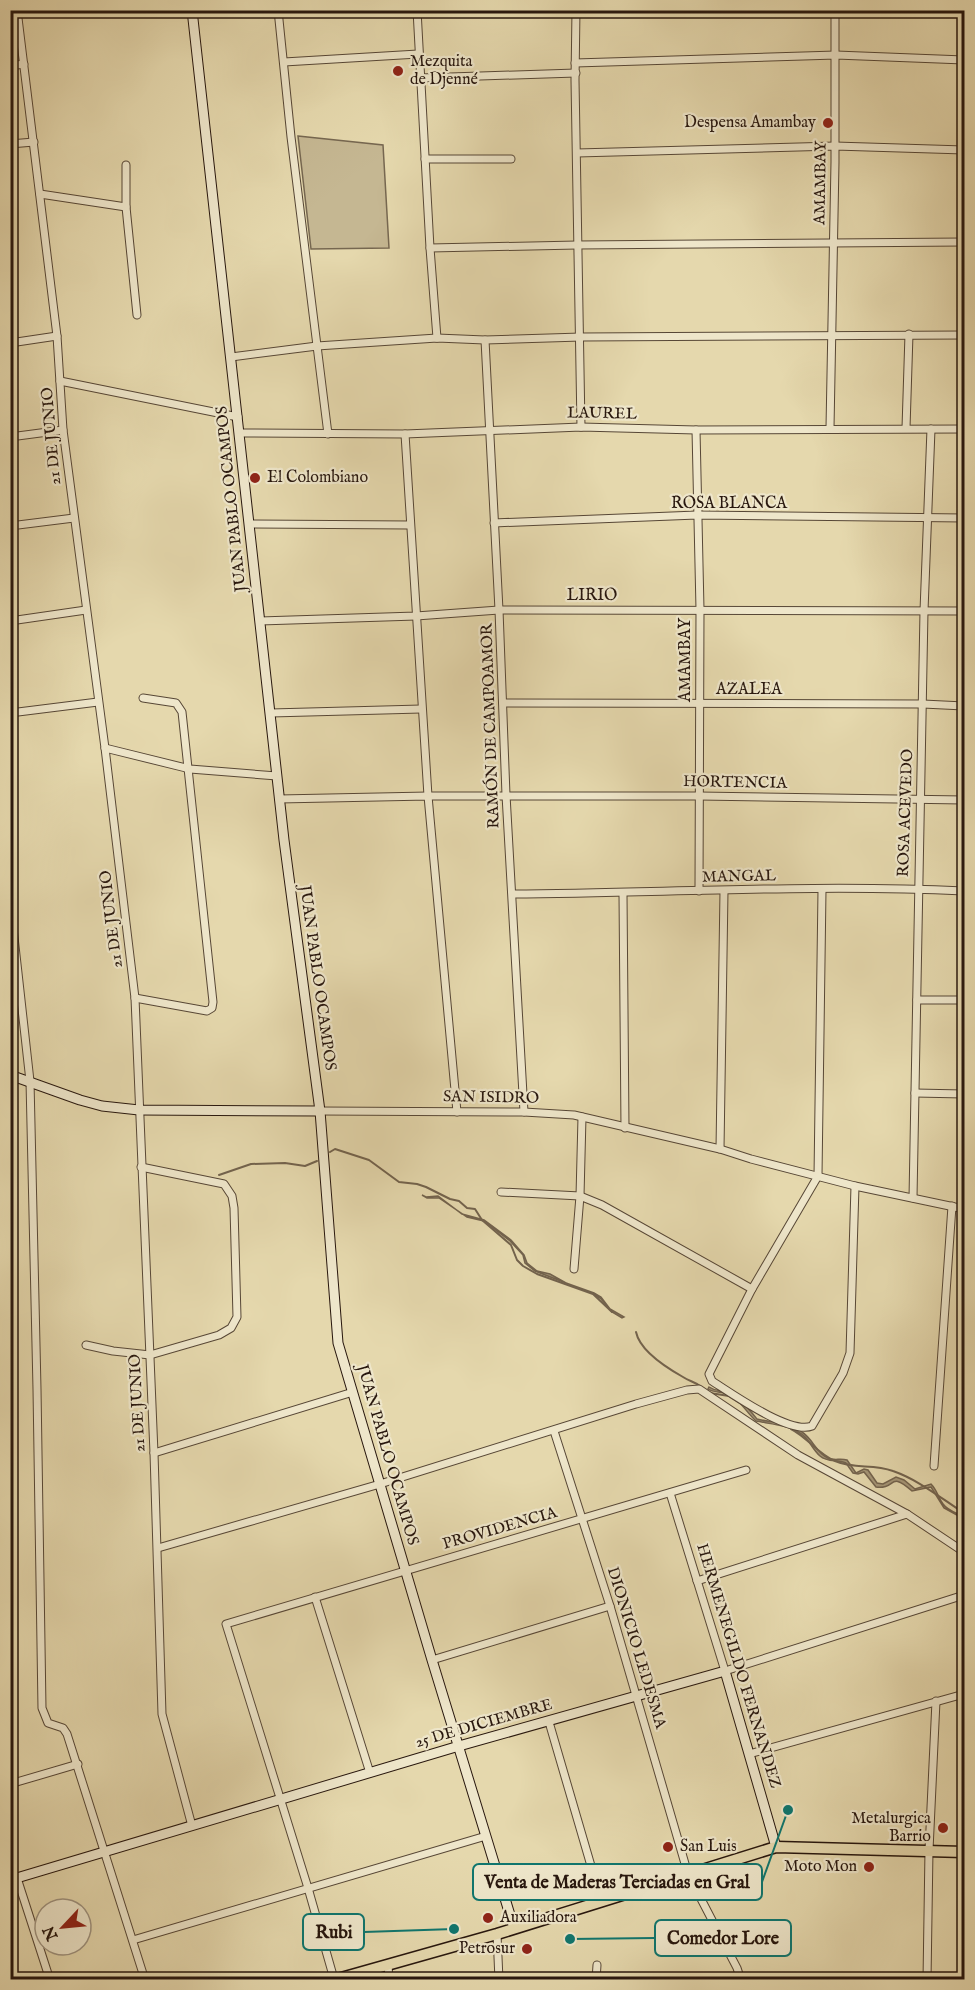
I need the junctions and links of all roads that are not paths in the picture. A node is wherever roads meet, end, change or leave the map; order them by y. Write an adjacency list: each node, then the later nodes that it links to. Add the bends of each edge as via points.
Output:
1 (17, 10): 12 (street, 21 DE JUNIO)
2 (192, 10): 40 (street, JUAN PABLO OCAMPOS)
3 (278, 10): 10 (street)
4 (417, 10): 7 (street)
5 (576, 10): 11 (street)
6 (835, 10): 8 (street, AMAMBAY)
7 (418, 54): 10 (street); 15 (street)
8 (836, 56): 9 (street); 11 (street); 18 (street, AMAMBAY)
9 (964, 60)
10 (285, 62): 39 (street)
11 (575, 63): 14 (street)
12 (24, 64): 13 (street); 16 (street, 21 DE JUNIO)
13 (10, 66)
14 (576, 73): 15 (street); 20 (street)
15 (420, 78): 21 (street)
16 (34, 142): 17 (street); 24 (street, 21 DE JUNIO)
17 (10, 144)
18 (835, 146): 19 (street); 20 (street); 27 (street, AMAMBAY)
19 (964, 150)
20 (577, 153): 28 (street)
21 (425, 159): 22 (street); 29 (street)
22 (511, 159)
23 (126, 165): 25 (street)
24 (40, 194): 25 (street); 33 (street, 21 DE JUNIO)
25 (126, 207): 30 (street)
26 (964, 242): 27 (street)
27 (834, 244): 28 (street); 34 (street, AMAMBAY)
28 (578, 245): 29 (street); 35 (street)
29 (430, 248): 36 (street)
30 (137, 315)
31 (909, 334): 32 (street); 34 (street); 45 (street)
32 (964, 335)
33 (57, 336): 38 (street); 41 (street, 21 DE JUNIO)
34 (833, 336): 35 (street); 44 (street, AMAMBAY)
35 (581, 337): 37 (street); 43 (street)
36 (437, 338): 37 (street); 39 (street)
37 (485, 340): 46 (street, RAMÓN DE CAMPOAMOR)
38 (10, 343)
39 (317, 346): 40 (street); 52 (street)
40 (231, 357): 42 (street, JUAN PABLO OCAMPOS)
41 (60, 381): 42 (street); 50 (street, 21 DE JUNIO)
42 (238, 417): 51 (street, JUAN PABLO OCAMPOS)
43 (581, 426): 46 (street, LAUREL); 47 (street, LAUREL)
44 (830, 428): 45 (street, LAUREL); 47 (street, LAUREL)
45 (906, 428): 48 (street, LAUREL)
46 (488, 429): 53 (street, LAUREL); 60 (street, RAMÓN DE CAMPOAMOR)
47 (696, 429): 55 (street, AMAMBAY)
48 (931, 429): 49 (street, LAUREL); 56 (street, ROSA ACEVEDO)
49 (964, 429)
50 (63, 430): 54 (street); 57 (street, 21 DE JUNIO)
51 (240, 433): 52 (street, LAUREL); 59 (street, JUAN PABLO OCAMPOS)
52 (328, 434): 53 (street, LAUREL)
53 (405, 434): 61 (street)
54 (10, 437)
55 (697, 515): 56 (street, ROSA BLANCA); 60 (street, ROSA BLANCA); 63 (street, AMAMBAY)
56 (927, 517): 58 (street, ROSA BLANCA); 66 (street, ROSA ACEVEDO)
57 (74, 518): 62 (street); 64 (street, 21 DE JUNIO)
58 (964, 518)
59 (250, 524): 61 (street); 70 (street, JUAN PABLO OCAMPOS)
60 (494, 524): 65 (street, RAMÓN DE CAMPOAMOR)
61 (410, 525): 68 (street)
62 (10, 526)
63 (700, 609): 65 (street, LIRIO); 66 (street, LIRIO); 74 (street, AMAMBAY)
64 (86, 610): 69 (street); 72 (street, 21 DE JUNIO)
65 (499, 610): 68 (street, LIRIO); 73 (street, RAMÓN DE CAMPOAMOR)
66 (924, 611): 67 (street, LIRIO); 75 (street, ROSA ACEVEDO)
67 (964, 611)
68 (416, 616): 70 (street, LIRIO); 77 (street)
69 (10, 621)
70 (260, 621): 79 (street, JUAN PABLO OCAMPOS)
71 (142, 698): 81 (street, via 179,706)
72 (99, 702): 78 (street); 80 (street, 21 DE JUNIO)
73 (503, 703): 74 (street, AZALEA); 83 (street, RAMÓN DE CAMPOAMOR)
74 (700, 703): 75 (street, AZALEA); 85 (street, AMAMBAY)
75 (923, 704): 76 (street, AZALEA); 87 (street, ROSA ACEVEDO)
76 (964, 706)
77 (421, 709): 79 (street); 84 (street)
78 (10, 713)
79 (271, 713): 82 (street, JUAN PABLO OCAMPOS)
80 (105, 748): 81 (street); 97 (street, 21 DE JUNIO)
81 (190, 769): 82 (street); 97 (street, via 212,1008 207,1011)
82 (277, 776): 86 (street, JUAN PABLO OCAMPOS)
83 (506, 795): 84 (street, HORTENCIA); 85 (street, HORTENCIA); 94 (street, RAMÓN DE CAMPOAMOR)
84 (428, 796): 86 (street, HORTENCIA); 106 (street)
85 (699, 796): 87 (street, HORTENCIA); 91 (street, AMAMBAY)
86 (279, 799): 105 (street, JUAN PABLO OCAMPOS)
87 (921, 800): 88 (street, HORTENCIA); 89 (street, ROSA ACEVEDO)
88 (964, 800)
89 (918, 889): 90 (street, MANGAL); 93 (street, MANGAL); 98 (street, ROSA ACEVEDO)
90 (822, 890): 92 (street, MANGAL); 112 (street)
91 (699, 891): 92 (street, MANGAL); 95 (street, MANGAL)
92 (724, 891): 110 (street)
93 (964, 891)
94 (513, 894): 95 (street, MANGAL); 107 (street, RAMÓN DE CAMPOAMOR)
95 (623, 894): 109 (street)
96 (10, 901): 101 (street)
97 (135, 998): 104 (street, 21 DE JUNIO)
98 (917, 1000): 99 (street); 102 (street, ROSA ACEVEDO)
99 (964, 1000)
100 (10, 1075): 101 (street, SAN ISIDRO)
101 (30, 1082): 104 (street, SAN ISIDRO, via 102,1106); 147 (street, via 42,1708 48,1723 63,1728 67,1734)
102 (915, 1093): 103 (street); 116 (street, ROSA ACEVEDO)
103 (964, 1094)
104 (139, 1110): 105 (street, SAN ISIDRO); 111 (street, 21 DE JUNIO)
105 (320, 1111): 106 (street, SAN ISIDRO); 123 (street, JUAN PABLO OCAMPOS, via 338,1343)
106 (457, 1112): 107 (street, SAN ISIDRO)
107 (524, 1112): 108 (street, SAN ISIDRO)
108 (582, 1117): 109 (street, SAN ISIDRO); 115 (street)
109 (625, 1128): 110 (street, SAN ISIDRO)
110 (720, 1149): 112 (street, SAN ISIDRO)
111 (141, 1167): 122 (street, 21 DE JUNIO); 122 (street, via 224,1184 234,1208 237,1317 231,1328)
112 (818, 1176): 113 (street, SAN ISIDRO); 120 (street)
113 (855, 1186): 116 (street, SAN ISIDRO); 120 (street, via 850,1353 843,1373 812,1426 801,1427 768,1416 710,1378)
114 (501, 1192): 115 (street)
115 (580, 1196): 119 (street); 120 (street)
116 (912, 1198): 117 (street, SAN ISIDRO)
117 (952, 1206): 118 (street, SAN ISIDRO); 126 (street)
118 (964, 1209)
119 (574, 1269)
120 (752, 1289)
121 (86, 1345): 122 (street)
122 (150, 1355): 125 (street, 21 DE JUNIO)
123 (353, 1392): 125 (street); 128 (street, JUAN PABLO OCAMPOS)
124 (554, 1431): 128 (street); 130 (street, via 646,1401 699,1389 798,1455); 131 (street, DIONICIO LEDESMA)
125 (154, 1453): 132 (street, 21 DE JUNIO)
126 (934, 1466)
127 (746, 1470): 129 (street, PROVIDENCIA)
128 (380, 1484): 132 (street); 134 (street, JUAN PABLO OCAMPOS)
129 (670, 1493): 131 (street, PROVIDENCIA); 135 (street, HERMENEGILDO FERNANDEZ)
130 (907, 1514): 133 (street); 135 (street)
131 (582, 1520): 134 (street, PROVIDENCIA); 138 (street, DIONICIO LEDESMA)
132 (158, 1548): 151 (street, 21 DE JUNIO, via 162,1714)
133 (964, 1552)
134 (405, 1571): 137 (street, PROVIDENCIA); 139 (street, JUAN PABLO OCAMPOS)
135 (697, 1581): 140 (street, HERMENEGILDO FERNANDEZ)
136 (964, 1595): 140 (street, 25 DE DICIEMBRE)
137 (315, 1597): 148 (street); 150 (street, PROVIDENCIA, via 226,1624)
138 (610, 1606): 139 (street); 142 (street, DIONICIO LEDESMA)
139 (432, 1660): 145 (street, JUAN PABLO OCAMPOS)
140 (725, 1671): 142 (street, 25 DE DICIEMBRE); 146 (street, HERMENEGILDO FERNANDEZ)
141 (964, 1694): 143 (street)
142 (637, 1695): 144 (street, 25 DE DICIEMBRE); 157 (street, DIONICIO LEDESMA)
143 (936, 1701): 146 (street); 154 (street)
144 (549, 1722): 145 (street, 25 DE DICIEMBRE); 160 (street)
145 (459, 1746): 148 (street, 25 DE DICIEMBRE); 152 (street, JUAN PABLO OCAMPOS)
146 (749, 1754): 153 (street, HERMENEGILDO FERNANDEZ)
147 (78, 1764): 149 (street); 156 (street)
148 (370, 1773): 150 (street, 25 DE DICIEMBRE)
149 (10, 1784)
150 (280, 1800): 151 (street, 25 DE DICIEMBRE); 159 (street)
151 (192, 1826): 156 (street, 25 DE DICIEMBRE)
152 (486, 1836): 159 (street); 161 (street, JUAN PABLO OCAMPOS)
153 (776, 1847): 154 (main road); 157 (main road)
154 (929, 1850): 155 (main road); 173 (street)
155 (964, 1852)
156 (104, 1853): 158 (street, 25 DE DICIEMBRE); 163 (street)
157 (688, 1874): 160 (main road); 172 (street, DIONICIO LEDESMA)
158 (14, 1879): 167 (street)
159 (308, 1888): 163 (street); 166 (street)
160 (601, 1900): 161 (main road)
161 (514, 1928): 162 (main road)
162 (497, 1934): 164 (main road); 170 (street)
163 (133, 1940): 168 (street)
164 (388, 1965): 166 (main road); 169 (street)
165 (597, 1965): 171 (street)
166 (334, 1979)
167 (50, 1980)
168 (145, 1980)
169 (389, 1980)
170 (499, 1980)
171 (596, 1980)
172 (741, 1980)
173 (927, 1980)

